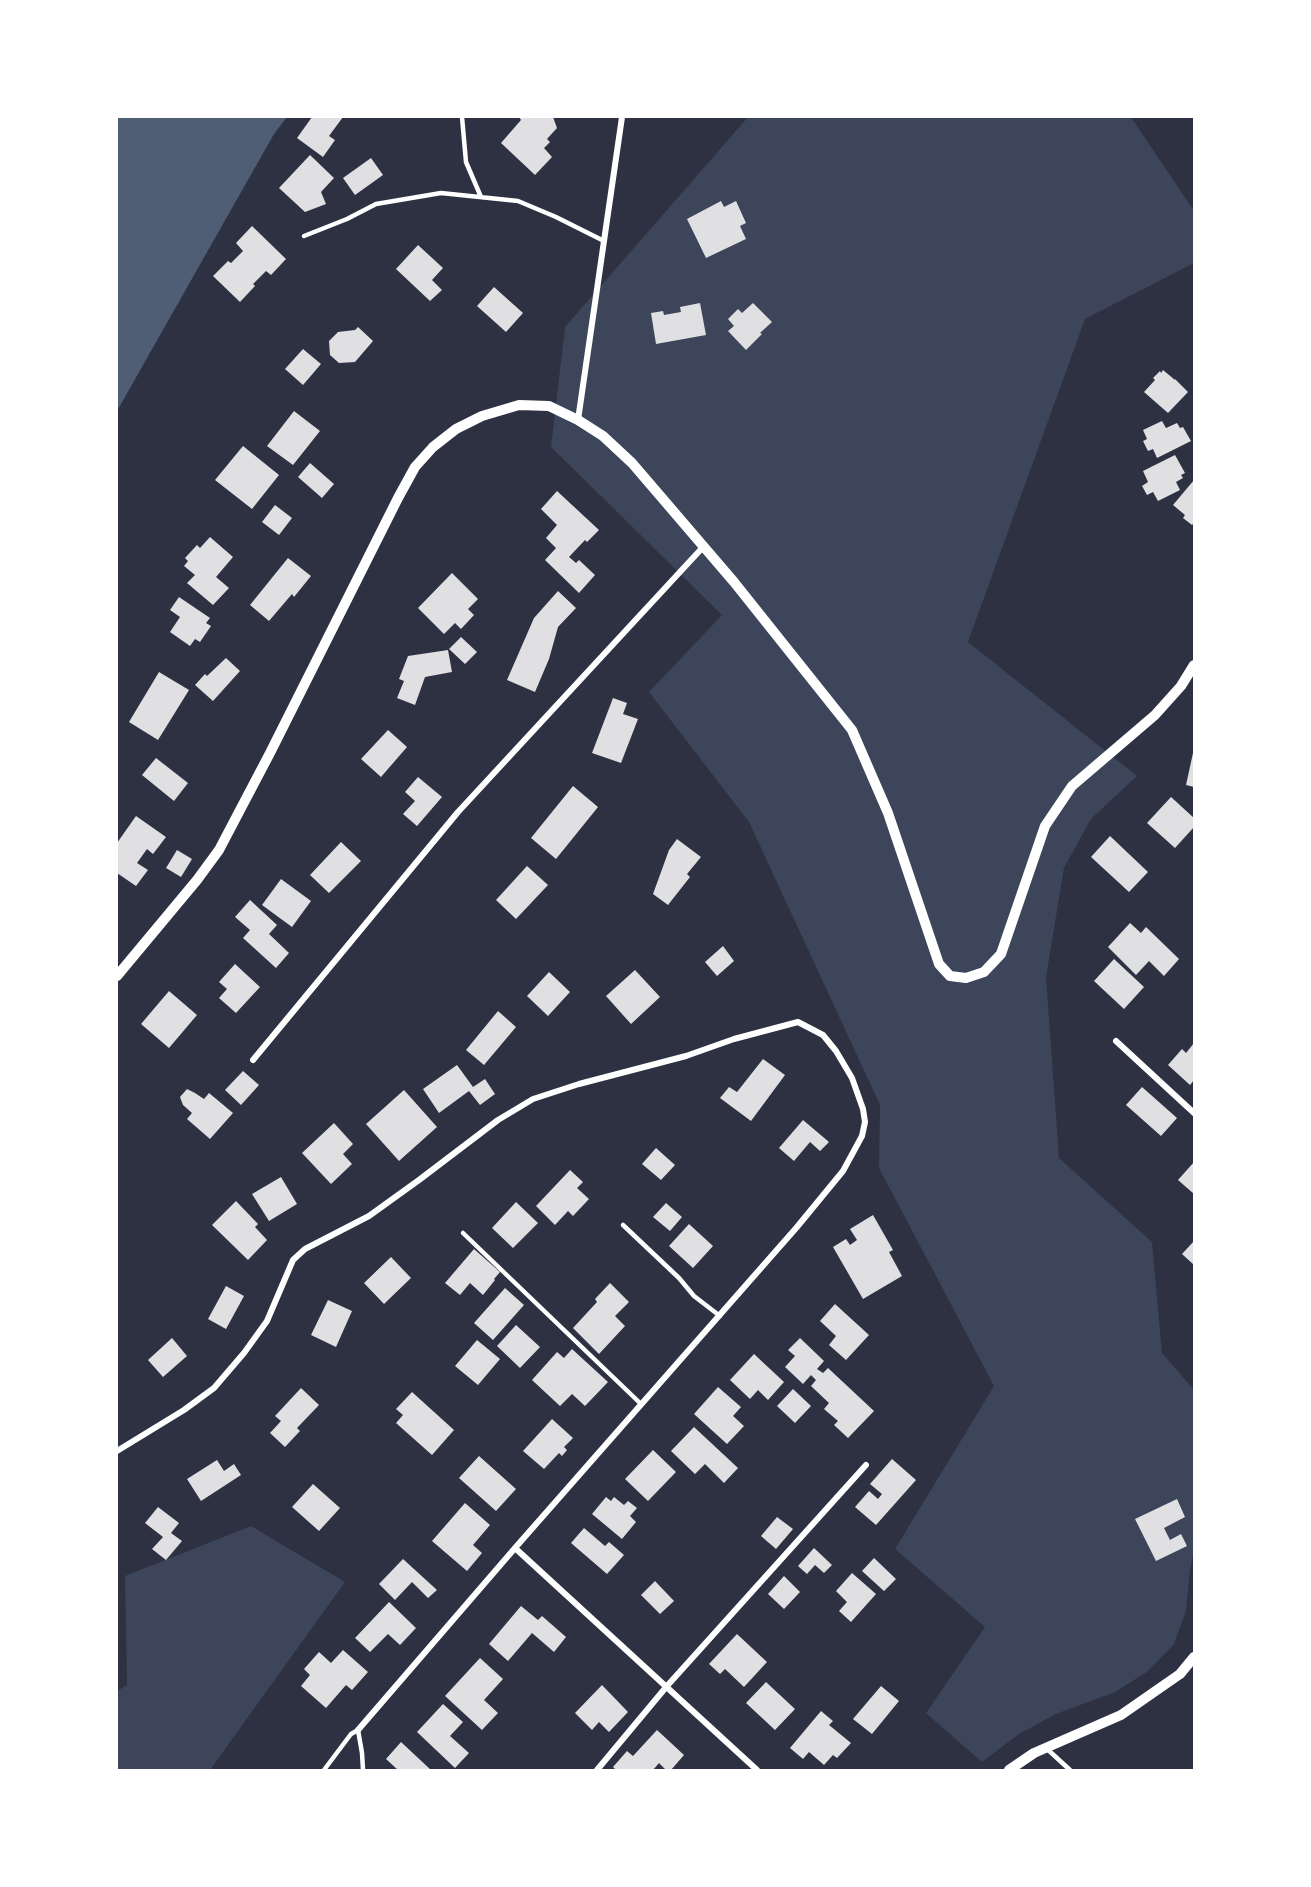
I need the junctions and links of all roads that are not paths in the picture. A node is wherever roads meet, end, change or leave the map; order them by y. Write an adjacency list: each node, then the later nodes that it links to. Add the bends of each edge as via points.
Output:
1 (462, 117): 3 (lane, via 466,162)
2 (622, 117): 5 (street)
3 (481, 197): 4 (lane, via 441,193 376,204); 5 (lane, via 518,201)
4 (304, 236)
5 (604, 242): 6 (street)
6 (578, 420): 7 (street, via 603,436 632,463); 9 (street, via 549,406 519,405 456,429 415,467 219,850)
7 (704, 546): 8 (street, via 852,730 888,813 939,964 950,976 966,978 984,972 1002,954 1046,826 1056,810 1072,786 1155,715); 11 (street, via 458,812)
8 (1194, 665)
9 (117, 976)
10 (1116, 1041): 12 (street)
11 (253, 1060)
12 (1194, 1113)
13 (623, 1225): 15 (lane, via 694,1296)
14 (463, 1233): 16 (lane)
15 (720, 1316): 16 (street); 17 (street, via 843,1171 866,1122 852,1078 836,1051 823,1035 798,1022 532,1099 498,1120 369,1216 305,1249 293,1260 267,1321 214,1388)
16 (641, 1404): 19 (street)
17 (117, 1450)
18 (866, 1465): 21 (street)
19 (515, 1548): 21 (street); 22 (street)
20 (1194, 1657): 23 (street, via 1180,1674 1120,1715)
21 (667, 1686): 26 (street); 27 (street)
22 (358, 1730): 24 (lane); 25 (lane)
23 (1046, 1748): 28 (street); 29 (lane)
24 (324, 1770)
25 (363, 1770)
26 (597, 1770)
27 (757, 1770)
28 (1009, 1770)
29 (1070, 1770)

